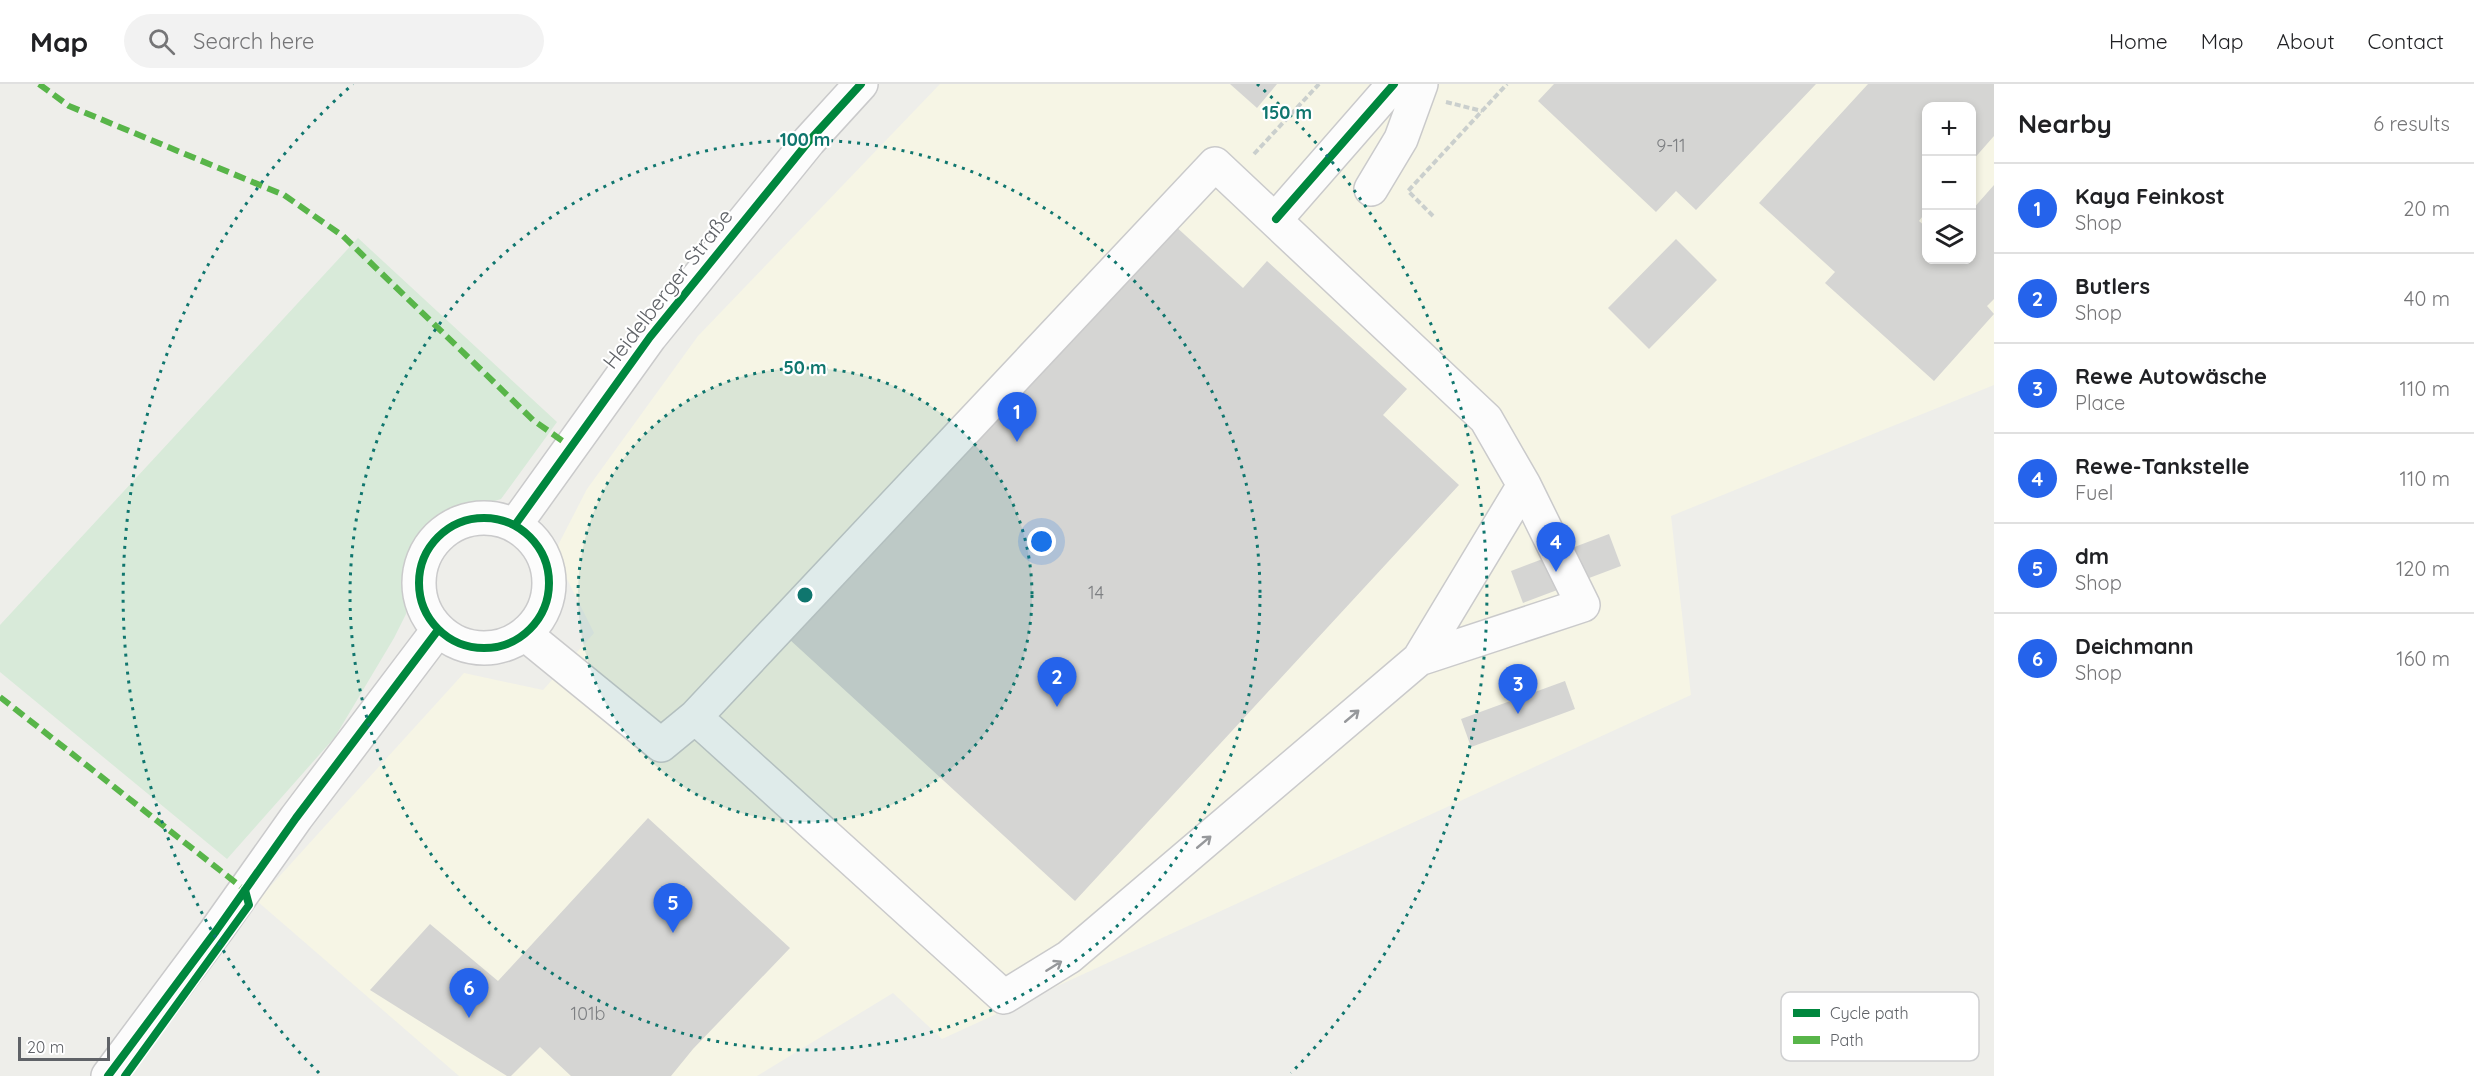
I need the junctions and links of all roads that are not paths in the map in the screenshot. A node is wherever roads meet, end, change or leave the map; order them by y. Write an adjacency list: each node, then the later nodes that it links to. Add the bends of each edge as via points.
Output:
1 (861, 84): 7 (street, Heidelberger Straße, via 809,141 650,337)
2 (1394, 84): 5 (street)
3 (1421, 84): 4 (street, via 1401,139)
4 (1371, 189)
5 (1276, 219): 6 (street, via 1486,419); 11 (street, via 1215,164)
6 (1524, 485): 10 (street); 10 (street, via 1583,605)
7 (515, 525): 8 (street, via 495,518 475,518 455,524 438,536 419,573 419,594); 9 (street, via 533,538 545,558 550,580 547,603 537,623)
8 (438, 630): 9 (street, via 457,643 478,649 501,647); 12 (street)
9 (525, 634): 11 (street, via 661,745)
10 (1419, 659): 11 (street, one-way to 10, via 1004,997 1069,957)
11 (695, 717)
12 (108, 1076)

